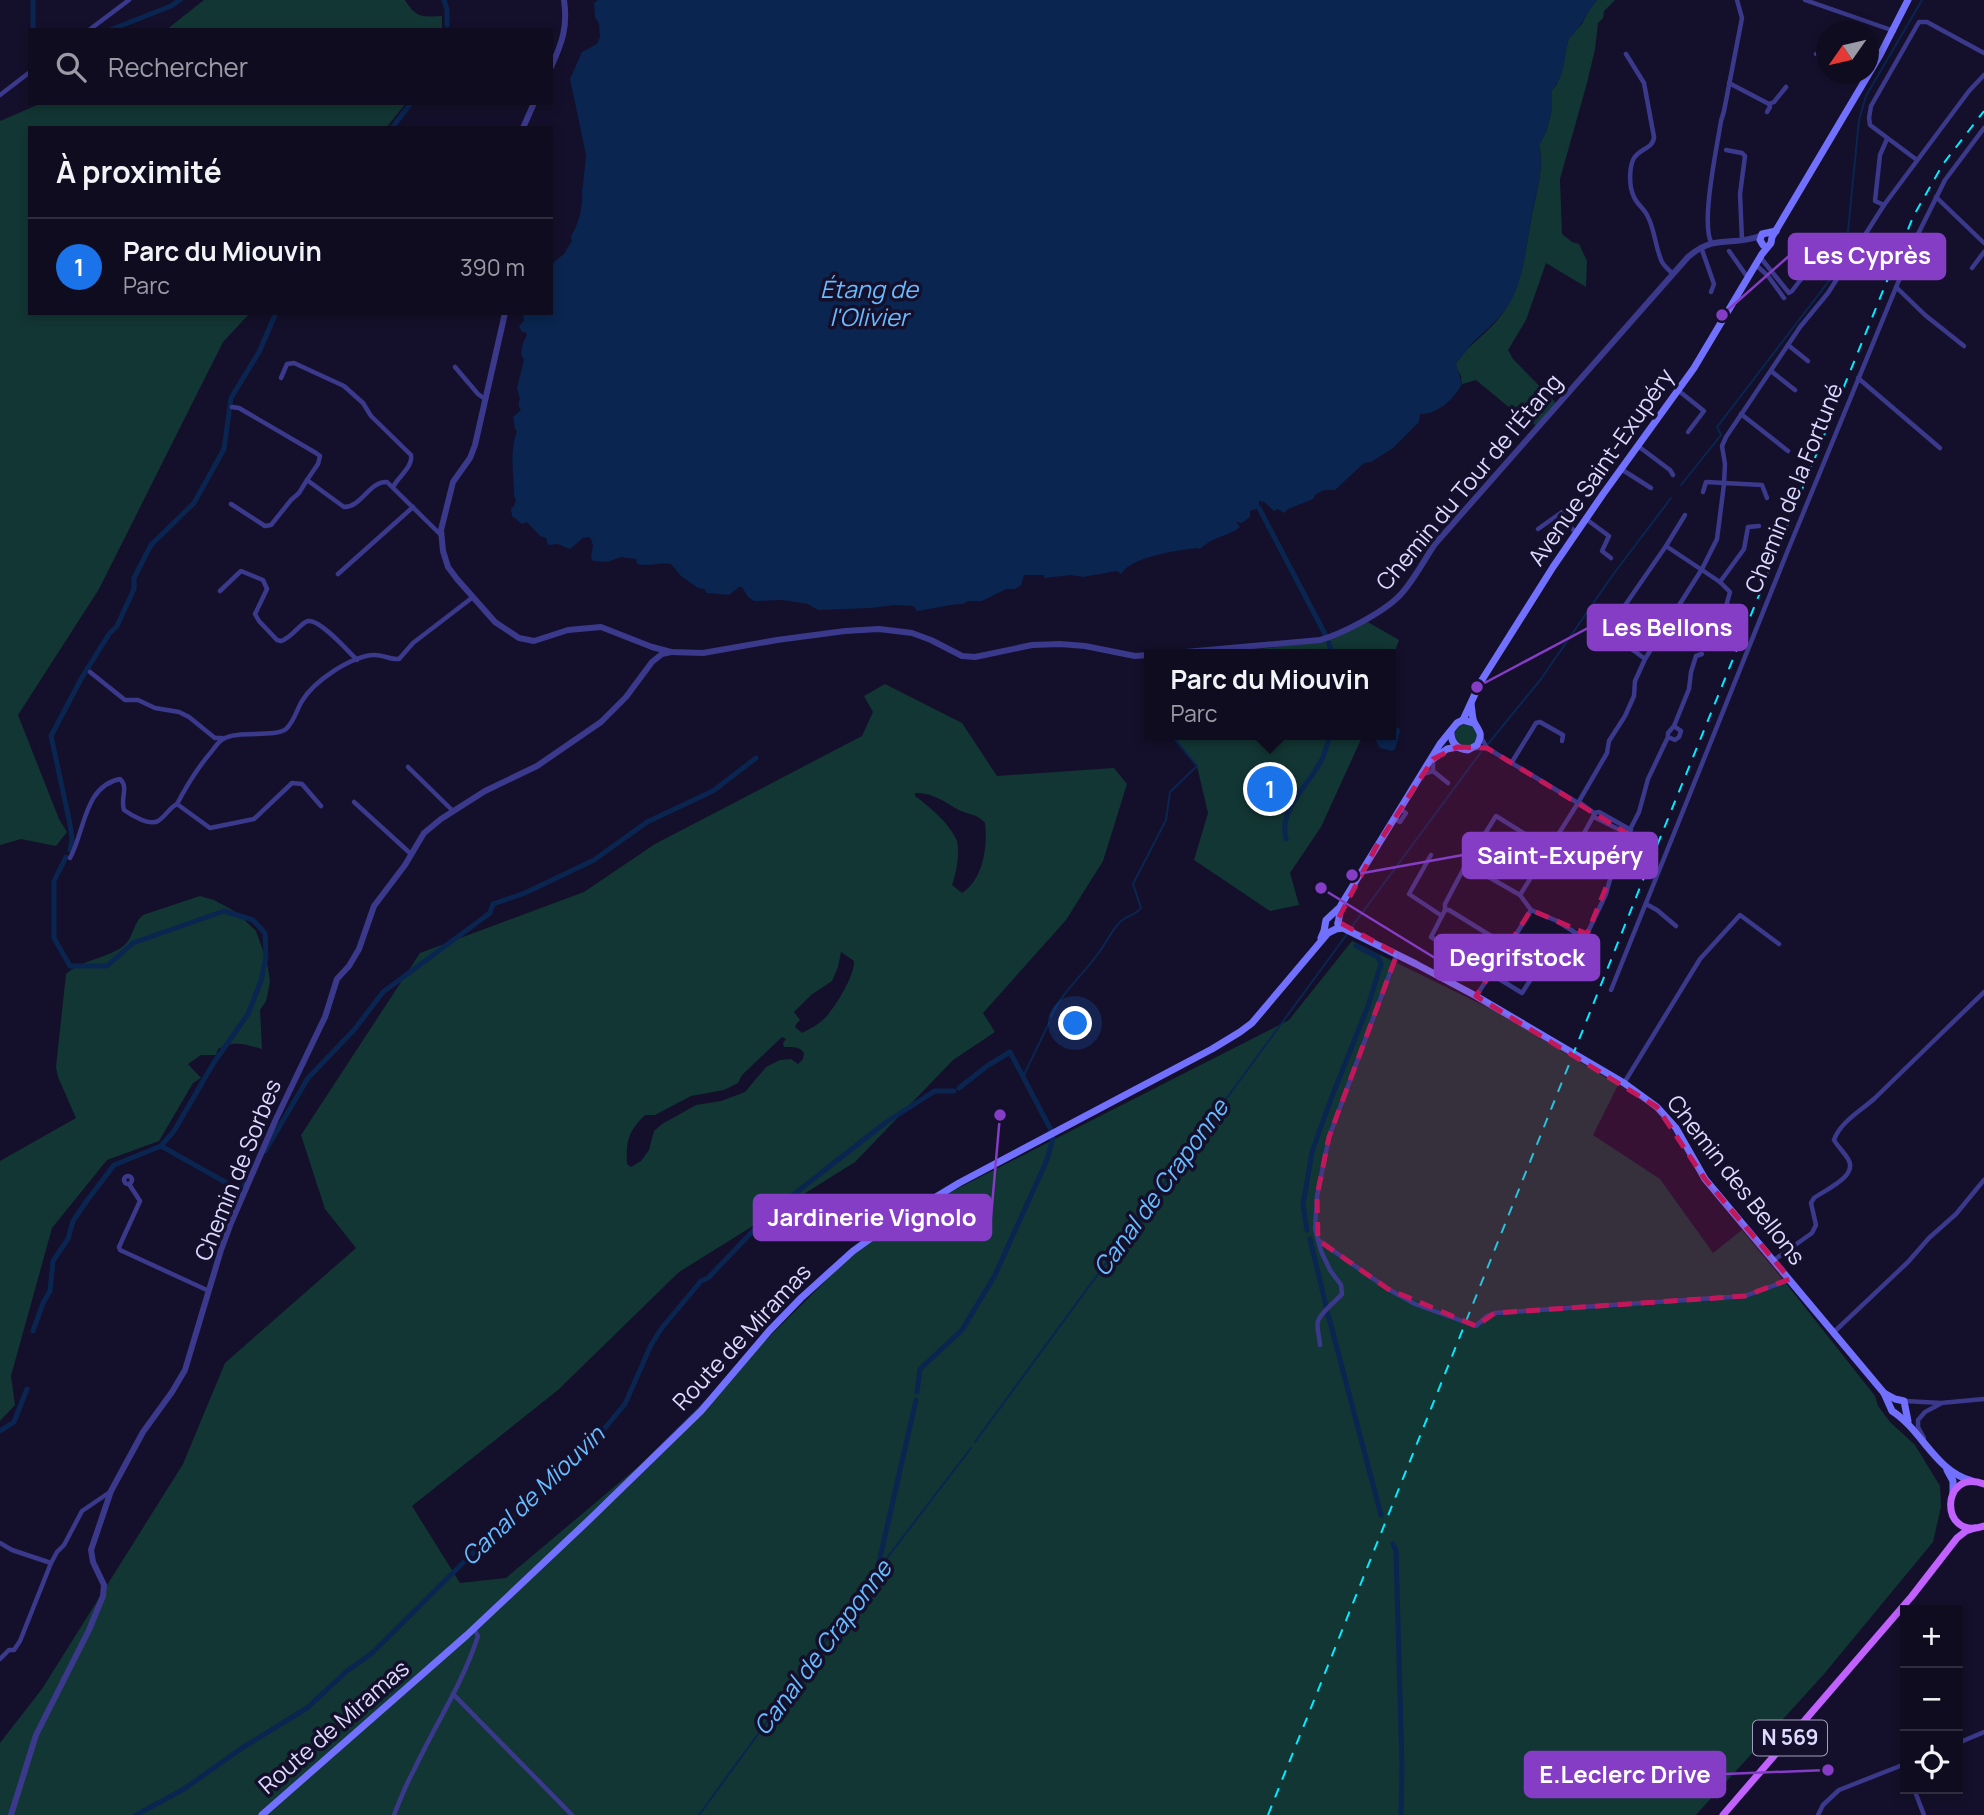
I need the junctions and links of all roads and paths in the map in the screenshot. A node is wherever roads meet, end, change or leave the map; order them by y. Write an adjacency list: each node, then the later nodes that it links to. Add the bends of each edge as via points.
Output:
1 (129, 0): 7 (street)
2 (564, 0): 12 (street, via 565,33)
3 (1737, 0): 15 (street, via 1742,18)
4 (1805, 0): 6 (street)
5 (1908, 0): 8 (main road, Avenue Saint-Exupéry)
6 (1816, 2): 8 (street)
7 (92, 28)
8 (1894, 31): 11 (main road, Avenue Saint-Exupéry)
9 (1984, 53): 24 (street, via 1919,22 1871,106 1870,125)
10 (1626, 54): 38 (street, via 1644,83 1654,137 1654,143 1634,158 1631,185 1634,198 1647,214 1662,263)
11 (1879, 57)
12 (553, 62)
13 (28, 74): 18 (street)
14 (1984, 75): 26 (street)
15 (1729, 83): 19 (street); 30 (street, via 1707,214)
16 (1863, 84): 32 (main road, Avenue Saint-Exupéry)
17 (1786, 87): 19 (street)
18 (0, 95)
19 (1769, 104): 21 (street)
20 (533, 105): 22 (street)
21 (1766, 112)
22 (524, 126)
23 (1983, 131): 27 (street, Chemin de la Fortuné)
24 (1887, 139): 26 (street); 28 (street, via 1880,155 1875,201)
25 (1726, 150): 29 (street, via 1745,156 1740,194)
26 (1917, 160): 28 (street)
27 (1936, 197): 31 (street); 40 (street, Chemin de la Fortuné)
28 (1884, 205): 44 (street, via 1828,293)
29 (1742, 240): 30 (street, Chemin du Tour de l'Étang); 32 (street, Chemin du Tour de l'Étang)
30 (1711, 242): 33 (street, Chemin du Tour de l'Étang)
31 (1984, 243)
32 (1765, 245): 36 (street, via 1788,293); 39 (main road, Avenue Saint-Exupéry); 42 (street, via 1768,276)
33 (1701, 247): 38 (street, Chemin du Tour de l'Étang); 41 (street, via 1714,284)
34 (1729, 251): 39 (street)
35 (1984, 252): 37 (street)
36 (1818, 257)
37 (1972, 268)
38 (1673, 274): 86 (street, Chemin du Tour de l'Étang, via 1443,534 1401,595 1338,635)
39 (1749, 278): 52 (main road, Avenue Saint-Exupéry)
40 (1895, 286): 45 (street); 50 (street, Chemin de la Fortuné)
41 (1710, 292)
42 (1784, 298)
43 (505, 315): 53 (street)
44 (1788, 345): 46 (street); 48 (street)
45 (1964, 346)
46 (1808, 362)
47 (454, 367): 53 (street)
48 (1771, 371): 51 (street); 55 (street)
49 (281, 378): 64 (street, via 294,363 344,386 363,403 411,455 410,464)
50 (1858, 378): 58 (street); 125 (street, Chemin de la Fortuné)
51 (1795, 390)
52 (1679, 391): 56 (street, via 1704,411); 57 (main road, Avenue Saint-Exupéry)
53 (486, 399): 75 (street, via 470,458 453,482)
54 (232, 407): 62 (street, via 316,453 318,464)
55 (1741, 414): 59 (street); 63 (street, via 1722,446)
56 (1688, 432)
57 (1638, 446): 60 (main road, Avenue Saint-Exupéry); 61 (street)
58 (1940, 448)
59 (1788, 451)
60 (1621, 469): 65 (street); 71 (main road, Avenue Saint-Exupéry)
61 (1673, 475)
62 (307, 481): 64 (street, via 344,508 378,482); 68 (street, via 271,525 265,526)
63 (1724, 484): 66 (street, via 1706,482); 67 (street, via 1762,485); 78 (street, via 1717,539)
64 (393, 487): 69 (street)
65 (1651, 488)
66 (1703, 492)
67 (1767, 498)
68 (231, 504)
69 (413, 507): 75 (street); 79 (street)
70 (1685, 515): 76 (street)
71 (1586, 518): 74 (main road, Avenue Saint-Exupéry); 77 (street, via 1609,536 1601,551)
72 (1759, 526): 80 (street, via 1748,527 1744,549)
73 (1538, 529): 74 (street, via 1562,512 1552,531 1563,525)
74 (1576, 532): 93 (main road, Avenue Saint-Exupéry)
75 (441, 535): 82 (street, via 447,567)
76 (1666, 546): 78 (street); 84 (street, via 1619,614)
77 (1611, 558)
78 (1702, 569): 80 (street); 90 (street)
79 (338, 573)
80 (1720, 582): 83 (street, via 1730,592)
81 (220, 592): 91 (street, via 241,571 263,580 267,589 255,614 277,640 289,638 313,622)
82 (473, 597): 87 (street, via 495,622 519,638 534,641 568,630 601,627); 91 (street, via 399,659 372,655)
83 (1725, 610)
84 (1618, 639): 85 (street); 90 (street)
85 (1592, 645)
86 (1219, 649)
87 (671, 652): 89 (street, via 703,653 879,629 912,633 962,656 1060,644); 115 (street, Chemin de Sorbes, via 652,662 601,722 537,766)
88 (1702, 654): 96 (street, via 1696,656)
89 (1144, 656)
90 (1645, 659): 112 (street, via 1625,716)
91 (357, 660): 100 (street, via 319,682 280,732)
92 (90, 672): 100 (street, via 125,700 179,712 215,738)
93 (1471, 702): 94 (main road, Avenue Saint-Exupéry); 95 (main road)
94 (1463, 720): 95 (main road); 97 (main road)
95 (1475, 723): 98 (main road)
96 (1674, 726): 99 (street); 99 (street, via 1681,731 1679,737)
97 (1451, 732): 102 (main road); 105 (main road)
98 (1481, 736): 103 (main road); 104 (street)
99 (1668, 737): 117 (street)
100 (223, 738): 113 (street, via 198,767)
101 (1562, 741): 106 (street, via 1563,735 1536,723)
102 (1457, 747): 103 (main road); 105 (main road)
103 (1473, 748): 104 (street)
104 (1487, 748): 106 (street)
105 (1431, 761): 108 (street); 109 (main road)
106 (1512, 762): 112 (street)
107 (408, 767): 115 (street)
108 (1433, 771): 109 (street); 110 (street)
109 (1422, 774): 128 (main road, via 1341,905)
110 (1448, 783)
111 (354, 802): 120 (street)
112 (1578, 803): 116 (street); 119 (street)
113 (177, 804): 114 (street, via 210,828 254,819 292,783 302,784); 122 (street, via 153,822 124,810 125,787 120,779 100,788)
114 (321, 806)
115 (453, 811): 120 (street, Chemin de Sorbes, via 424,833)
116 (1594, 814): 117 (street, via 1599,812); 118 (street, via 1583,835)
117 (1629, 832): 126 (street, via 1587,934 1579,935)
118 (1586, 838)
119 (1549, 849): 123 (street, via 1496,816); 124 (street)
120 (411, 854): 144 (street, Chemin de Sorbes, via 374,906 359,949 337,979 325,1017 231,1223)
121 (1431, 855): 127 (street, via 1409,894)
122 (70, 858)
123 (1466, 864): 124 (street); 127 (street)
124 (1520, 895): 126 (street)
125 (1646, 904): 129 (street); 135 (street, Chemin de la Fortuné)
126 (1531, 910): 131 (street)
127 (1444, 913): 131 (street, via 1449,910); 134 (street, via 1431,937)
128 (1334, 925): 132 (main road, Chemin des Bellons); 160 (main road, Route de Miramas, via 1240,1032 959,1183 853,1251 769,1331 695,1417)
129 (1676, 926)
130 (1779, 944): 138 (street, via 1740,915 1700,959)
131 (1508, 947): 134 (street)
132 (1397, 954): 137 (main road, Chemin des Bellons); 141 (street, via 1329,1137 1317,1196)
133 (1553, 968): 134 (street, via 1540,965 1522,993)
134 (1492, 975): 137 (street)
135 (1611, 990)
136 (1984, 992): 142 (street, via 1842,1126 1834,1140 1851,1169 1814,1198 1816,1225 1812,1233)
137 (1476, 996): 138 (main road, Chemin des Bellons)
138 (1623, 1083): 142 (main road, Chemin des Bellons, via 1669,1118 1705,1179)
139 (1984, 1180): 145 (street, via 1956,1214)
140 (129, 1184): 144 (street, via 140,1201 120,1250)
141 (1318, 1240): 143 (street, via 1415,1304 1476,1326 1495,1313 1745,1296); 146 (street, via 1342,1294 1317,1322)
142 (1773, 1260): 143 (main road, Chemin des Bellons)
143 (1790, 1279): 145 (main road, Chemin des Bellons)
144 (208, 1291): 153 (street, Chemin de Sorbes, via 181,1376)
145 (1834, 1332): 149 (main road, Chemin des Bellons)
146 (1320, 1345)
147 (1984, 1399): 148 (street)
148 (1941, 1404): 149 (street); 150 (street, via 1918,1420)
149 (1900, 1406): 150 (main road, Chemin des Bellons)
150 (1929, 1448): 151 (main road, Chemin des Bellons)
151 (1945, 1467): 152 (main road, Chemin des Bellons); 154 (main road, Chemin des Bellons, via 1953,1481)
152 (1980, 1482): 154 (main road, via 1964,1483)
153 (111, 1491): 159 (street, via 82,1511); 167 (street, Chemin de Sorbes, via 91,1550 103,1596 36,1735)
154 (1953, 1493): 155 (main road)
155 (1953, 1517): 156 (main road, via 1962,1526); 158 (main road, N 569, via 1953,1534)
156 (1981, 1528): 158 (main road, N 569, via 1959,1535)
157 (0, 1543): 159 (street)
158 (1945, 1554): 171 (main road, N 569)
159 (51, 1563): 161 (street, via 20,1641)
160 (474, 1628): 162 (street, via 478,1636); 168 (main road, Route de Miramas)
161 (0, 1660)
162 (453, 1693): 169 (street); 170 (street)
163 (1984, 1732): 164 (street)
164 (1963, 1741)
165 (1900, 1767): 172 (street, via 1839,1790)
166 (1916, 1794): 173 (street)
167 (10, 1815)
168 (262, 1815)
169 (394, 1815)
170 (572, 1815)
171 (1723, 1815)
172 (1818, 1815)
173 (1924, 1815)

